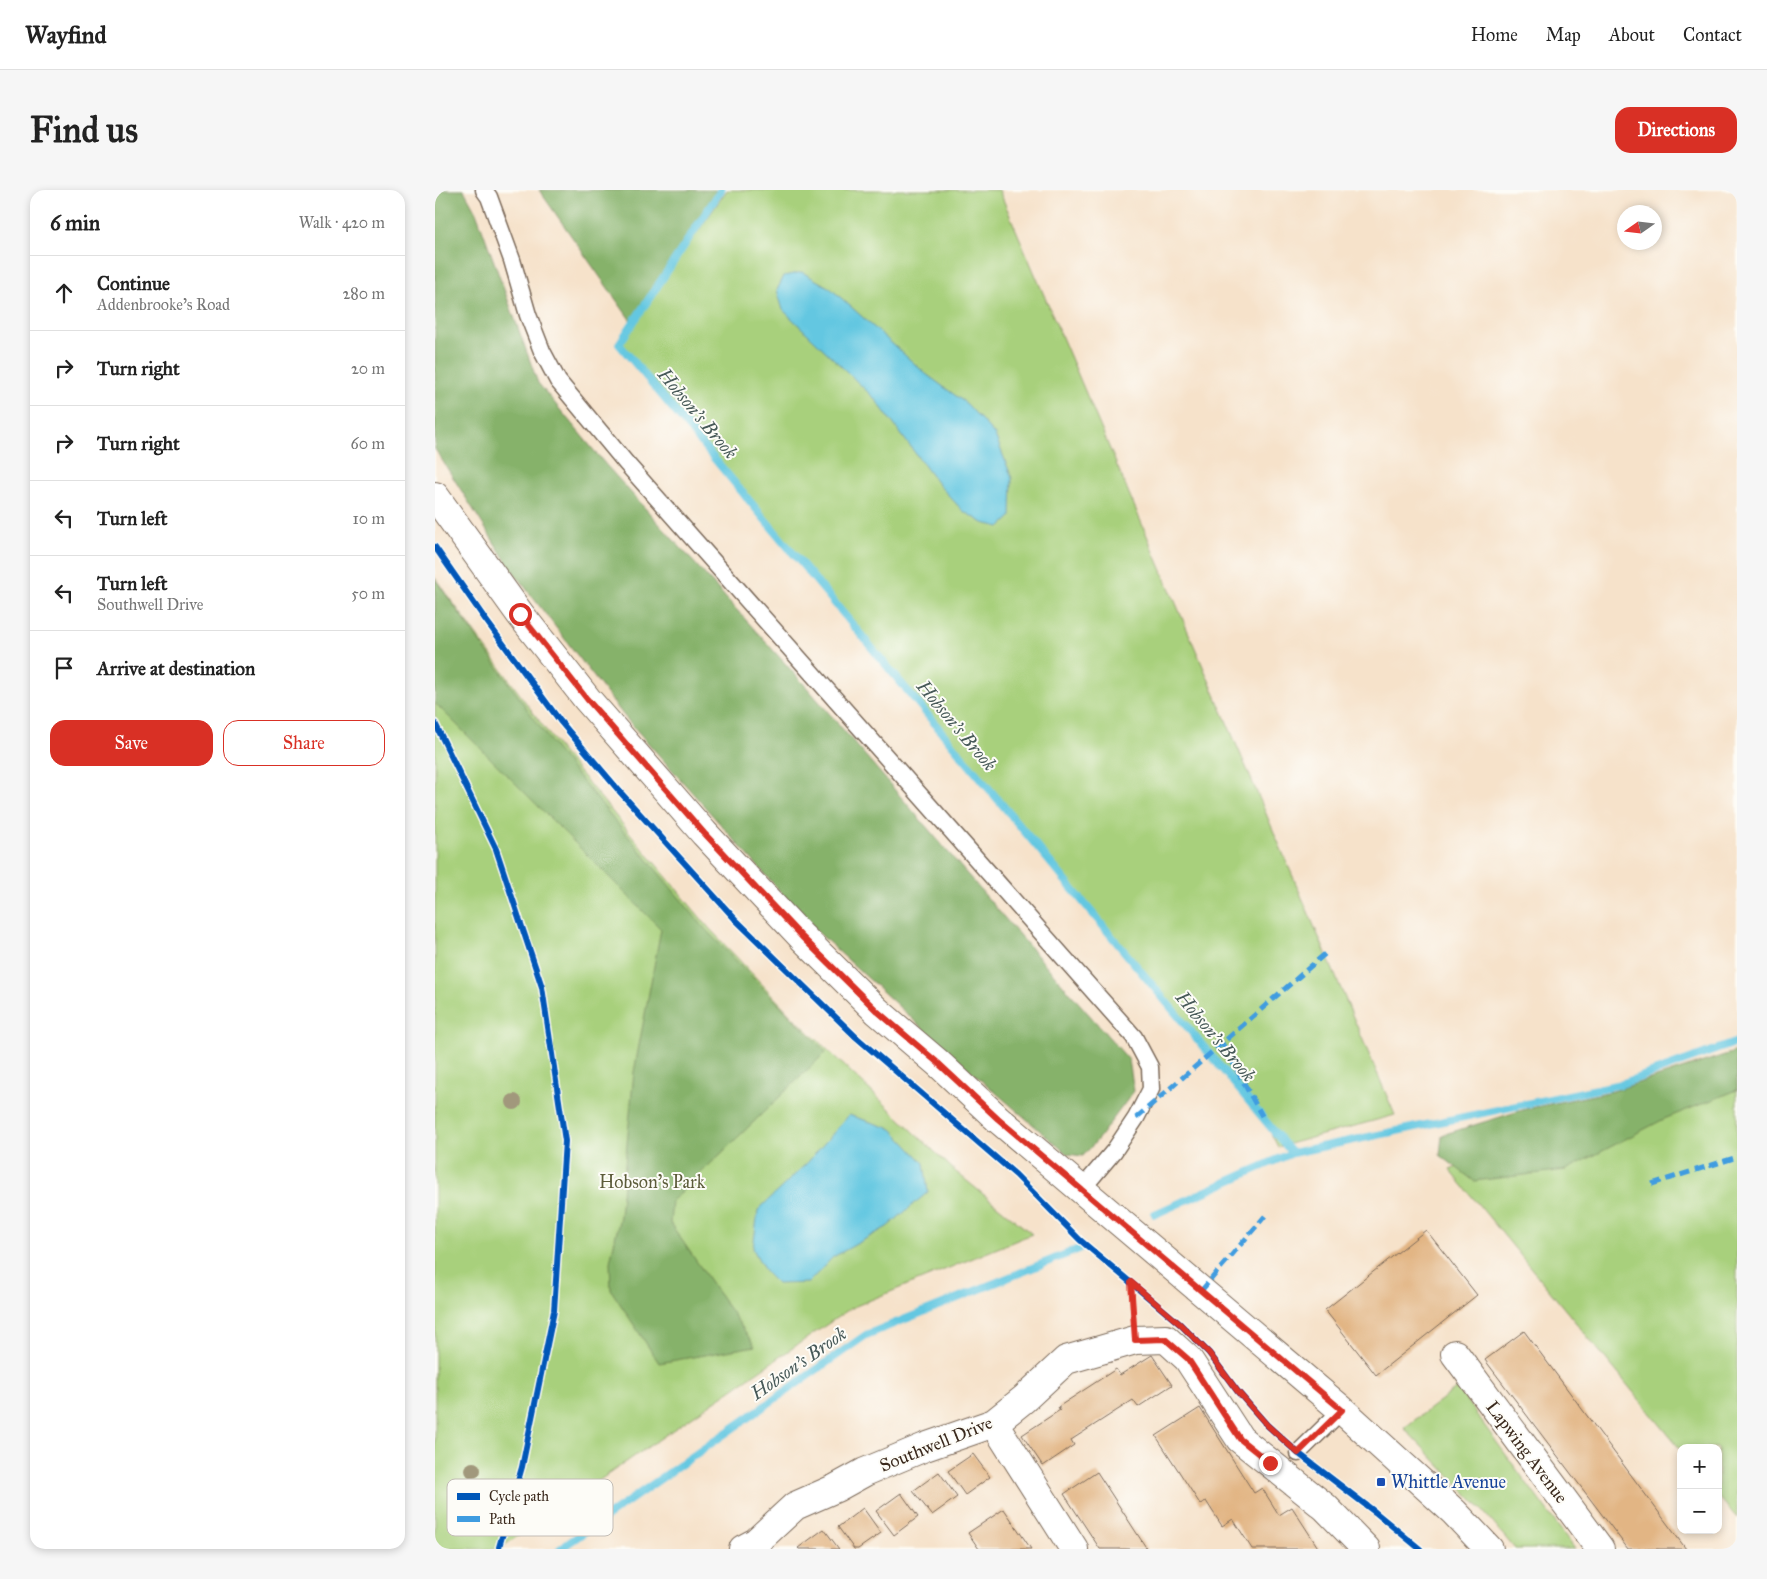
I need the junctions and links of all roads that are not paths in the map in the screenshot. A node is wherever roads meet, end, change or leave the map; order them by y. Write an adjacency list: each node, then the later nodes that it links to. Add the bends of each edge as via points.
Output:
1 (485, 190): 3 (lane, via 512,260 528,315 558,381 626,463 1134,1037 1150,1067 1151,1089 1125,1134)
2 (435, 496): 3 (street, via 520,614 587,699 717,847 877,1011)
3 (1081, 1190): 5 (street)
4 (1455, 1354): 12 (street, Lapwing Avenue)
5 (1342, 1410): 7 (lane); 11 (street)
6 (995, 1423): 8 (street, Southwell Drive, via 865,1472 795,1506 756,1542); 9 (street); 10 (street, Southwell Drive, via 1066,1360 1135,1340 1165,1339 1188,1359 1240,1439 1325,1507)
7 (1298, 1453)
8 (743, 1549)
9 (1074, 1549)
10 (1366, 1549)
11 (1489, 1549)
12 (1601, 1549)

